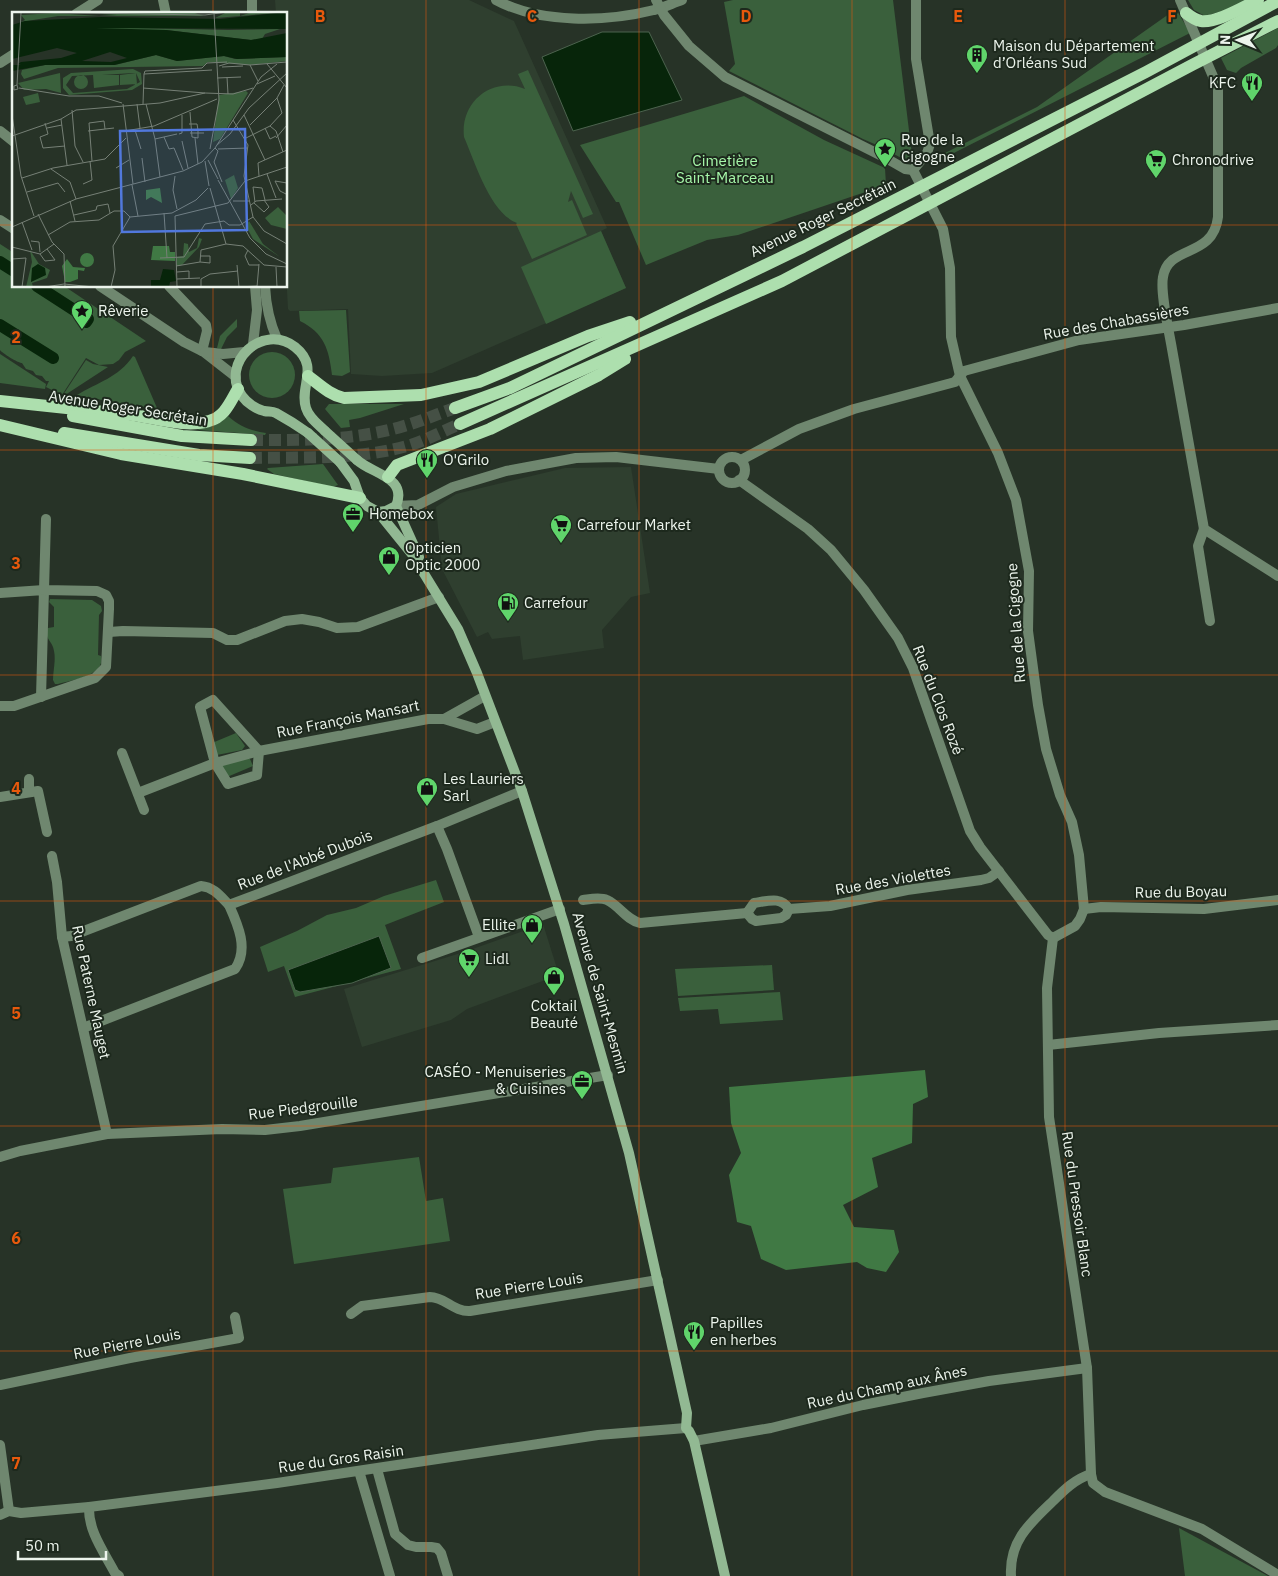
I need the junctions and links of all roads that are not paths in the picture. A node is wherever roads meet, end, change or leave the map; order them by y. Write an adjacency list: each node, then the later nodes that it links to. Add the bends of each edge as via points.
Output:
1 (98, 0): 9 (street)
2 (496, 0): 8 (street, via 521,10 571,18 625,15)
3 (682, 0): 8 (street)
4 (916, 0): 18 (street, via 916,59 930,144)
5 (1180, 0): 10 (street)
6 (1258, 0): 10 (main road, via 1208,21 1194,20)
7 (1278, 1): 12 (main road, Avenue Roger Secrétain)
8 (658, 4): 18 (street, via 689,46 725,77 905,169)
9 (79, 12)
10 (1186, 14): 12 (street)
11 (1278, 21): 14 (main road)
12 (1200, 44): 14 (street); 19 (main road, Avenue Roger Secrétain)
13 (12, 55): 15 (street)
14 (1206, 59): 20 (main road); 29 (street, via 1218,88 1217,222 1206,242 1167,264 1162,283)
15 (0, 63)
16 (0, 131): 17 (street)
17 (12, 140)
18 (913, 170): 19 (street, Rue de la Cigogne)
19 (922, 187): 20 (street, Rue de la Cigogne); 27 (main road, Avenue Roger Secrétain)
20 (929, 203): 30 (main road, via 782,281); 36 (street, Rue de la Cigogne, via 943,229 950,268 951,337)
21 (0, 220): 22 (street)
22 (12, 228)
23 (103, 288): 33 (street)
24 (171, 288): 33 (street, via 206,325)
25 (256, 288): 32 (street)
26 (265, 288): 31 (street, via 270,322)
27 (675, 307): 35 (main road, via 588,336 479,382 421,395 344,398 324,389); 39 (main road, Avenue Roger Secrétain, via 510,388)
28 (1278, 308): 29 (street, Rue des Chabassières)
29 (1169, 328): 36 (street, Rue des Chabassières, via 1071,342 964,371); 52 (street)
30 (661, 336): 41 (main road); 46 (main road, via 590,380 490,429 397,465)
31 (277, 339): 32 (main road); 35 (main road, via 287,342 303,356)
32 (253, 344): 34 (main road)
33 (203, 352): 34 (street); 37 (street)
34 (244, 352): 37 (main road, via 236,368)
35 (308, 376): 46 (main road, bridge, via 304,398 308,414 365,467)
36 (960, 376): 44 (street, Rue des Chabassières, via 955,382 854,409 799,429); 83 (street, Rue de la Cigogne, via 998,453 1016,500 1029,571 1028,631 1045,747 1072,822 1078,847)
37 (237, 383): 38 (main road, via 229,406 218,418 198,423); 48 (main road, Avenue de Saint-Mesmin, bridge, via 242,396 256,408 276,413 308,433 340,462 354,481)
38 (0, 402): 42 (main road, Avenue Roger Secrétain, via 182,436)
39 (455, 408)
40 (0, 424): 43 (main road, via 199,454); 48 (main road, via 121,454)
41 (460, 424)
42 (251, 440)
43 (250, 458)
44 (740, 460): 45 (street, via 727,458); 47 (street, via 745,471)
45 (720, 469): 47 (street, via 727,481); 49 (street, via 616,457 576,458 506,471 453,487 418,505)
46 (388, 476): 49 (main road, via 397,487)
47 (739, 480): 77 (street, Rue du Clos Rozé, via 808,529 831,550 898,638 913,668 970,831)
48 (360, 498): 50 (main road, Avenue de Saint-Mesmin)
49 (396, 506): 50 (main road); 54 (main road)
50 (378, 512): 54 (main road, Avenue de Saint-Mesmin)
51 (46, 519): 55 (street)
52 (1204, 528): 53 (street); 58 (street, via 1198,546)
53 (1278, 576)
54 (431, 583): 57 (main road, Avenue de Saint-Mesmin)
55 (44, 590): 56 (street); 59 (street, via 97,591 106,595 109,600); 61 (street)
56 (0, 593)
57 (439, 597): 59 (street, via 358,627 337,628 302,619 285,620 238,640 227,640 213,634); 60 (main road, Avenue de Saint-Mesmin, via 458,629)
58 (1210, 621)
59 (109, 632): 61 (street, via 106,667 100,676)
60 (485, 696): 63 (street, Rue François Mansart); 64 (main road, Avenue de Saint-Mesmin)
61 (41, 697): 62 (street, via 14,706)
62 (0, 706)
63 (444, 719): 64 (street, Rue François Mansart, via 477,729); 65 (street, Rue François Mansart, via 428,719)
64 (495, 722): 69 (main road, Avenue de Saint-Mesmin)
65 (258, 752): 67 (street, Rue François Mansart); 67 (street, Rue François Mansart, via 257,775 228,784); 67 (street, Rue François Mansart, via 213,700 200,707)
66 (122, 753): 71 (street)
67 (215, 763): 71 (street, Rue François Mansart)
68 (28, 779): 70 (street)
69 (522, 791): 74 (street, Rue de l'Abbé Dubois); 81 (main road, Avenue de Saint-Mesmin)
70 (30, 792): 72 (street); 75 (street, via 38,791)
71 (138, 793): 73 (street)
72 (0, 797)
73 (144, 810)
74 (437, 826): 80 (street, Rue de l'Abbé Dubois); 86 (street)
75 (47, 832)
76 (52, 856): 85 (street, Rue Paterne Mauget)
77 (998, 871): 82 (street, Rue des Violettes, via 985,879 907,890 830,906); 87 (street, Rue du Clos Rozé, via 1048,935)
78 (583, 900): 84 (street, Rue des Violettes, via 606,900 629,919 640,923)
79 (1278, 900): 83 (street, Rue du Boyau, via 1204,909)
80 (229, 906): 85 (street, via 214,890 201,886); 90 (street, Rue de l'Abbé Dubois, via 242,941 241,957 235,969)
81 (560, 909): 86 (street); 92 (main road, Avenue de Saint-Mesmin)
82 (789, 909): 84 (street, Rue des Violettes, via 781,918 756,921); 84 (street, Rue des Violettes, via 780,900 754,902)
83 (1084, 909): 87 (street, via 1075,926)
84 (747, 912)
85 (62, 937): 90 (street, Rue Paterne Mauget)
86 (479, 937): 88 (street)
87 (1054, 938): 91 (street, Rue du Pressoir Blanc, via 1047,988)
88 (422, 958)
89 (1278, 1024): 91 (street)
90 (83, 1028): 93 (street, Rue Paterne Mauget)
91 (1048, 1045): 98 (street, Rue du Pressoir Blanc, via 1049,1117)
92 (608, 1075): 93 (street, Rue Piedgrouille, via 300,1126 265,1130); 95 (main road, Avenue de Saint-Mesmin)
93 (108, 1134): 94 (street, Rue Piedgrouille)
94 (0, 1157)
95 (658, 1280): 96 (street, Rue Pierre Louis, via 470,1311 458,1310 439,1298 430,1297 362,1306); 100 (main road, Avenue de Saint-Mesmin, via 687,1413)
96 (351, 1314)
97 (235, 1317): 99 (street, Rue Pierre Louis, via 239,1338)
98 (1087, 1368): 101 (street, Rue du Champ aux Ânes, via 923,1393 771,1428); 105 (street, Rue du Pressoir Blanc)
99 (0, 1384)
100 (686, 1428): 101 (main road, Avenue de Saint-Mesmin); 103 (street, Rue du Gros Raisin, via 598,1435)
101 (694, 1441): 112 (main road, Avenue de Saint-Mesmin)
102 (0, 1444): 107 (street)
103 (377, 1469): 104 (street, Rue du Gros Raisin); 111 (street, via 396,1534 408,1545 437,1548)
104 (359, 1471): 106 (street, Rue du Gros Raisin); 110 (street)
105 (1091, 1474): 108 (street, via 1094,1483 1105,1492 1202,1529); 113 (street, via 1069,1486 1026,1527 1011,1559)
106 (89, 1507): 107 (street, Rue du Gros Raisin); 109 (street, via 94,1533)
107 (4, 1513)
108 (1278, 1575)
109 (119, 1576)
110 (390, 1576)
111 (448, 1576)
112 (725, 1576)
113 (1011, 1576)

